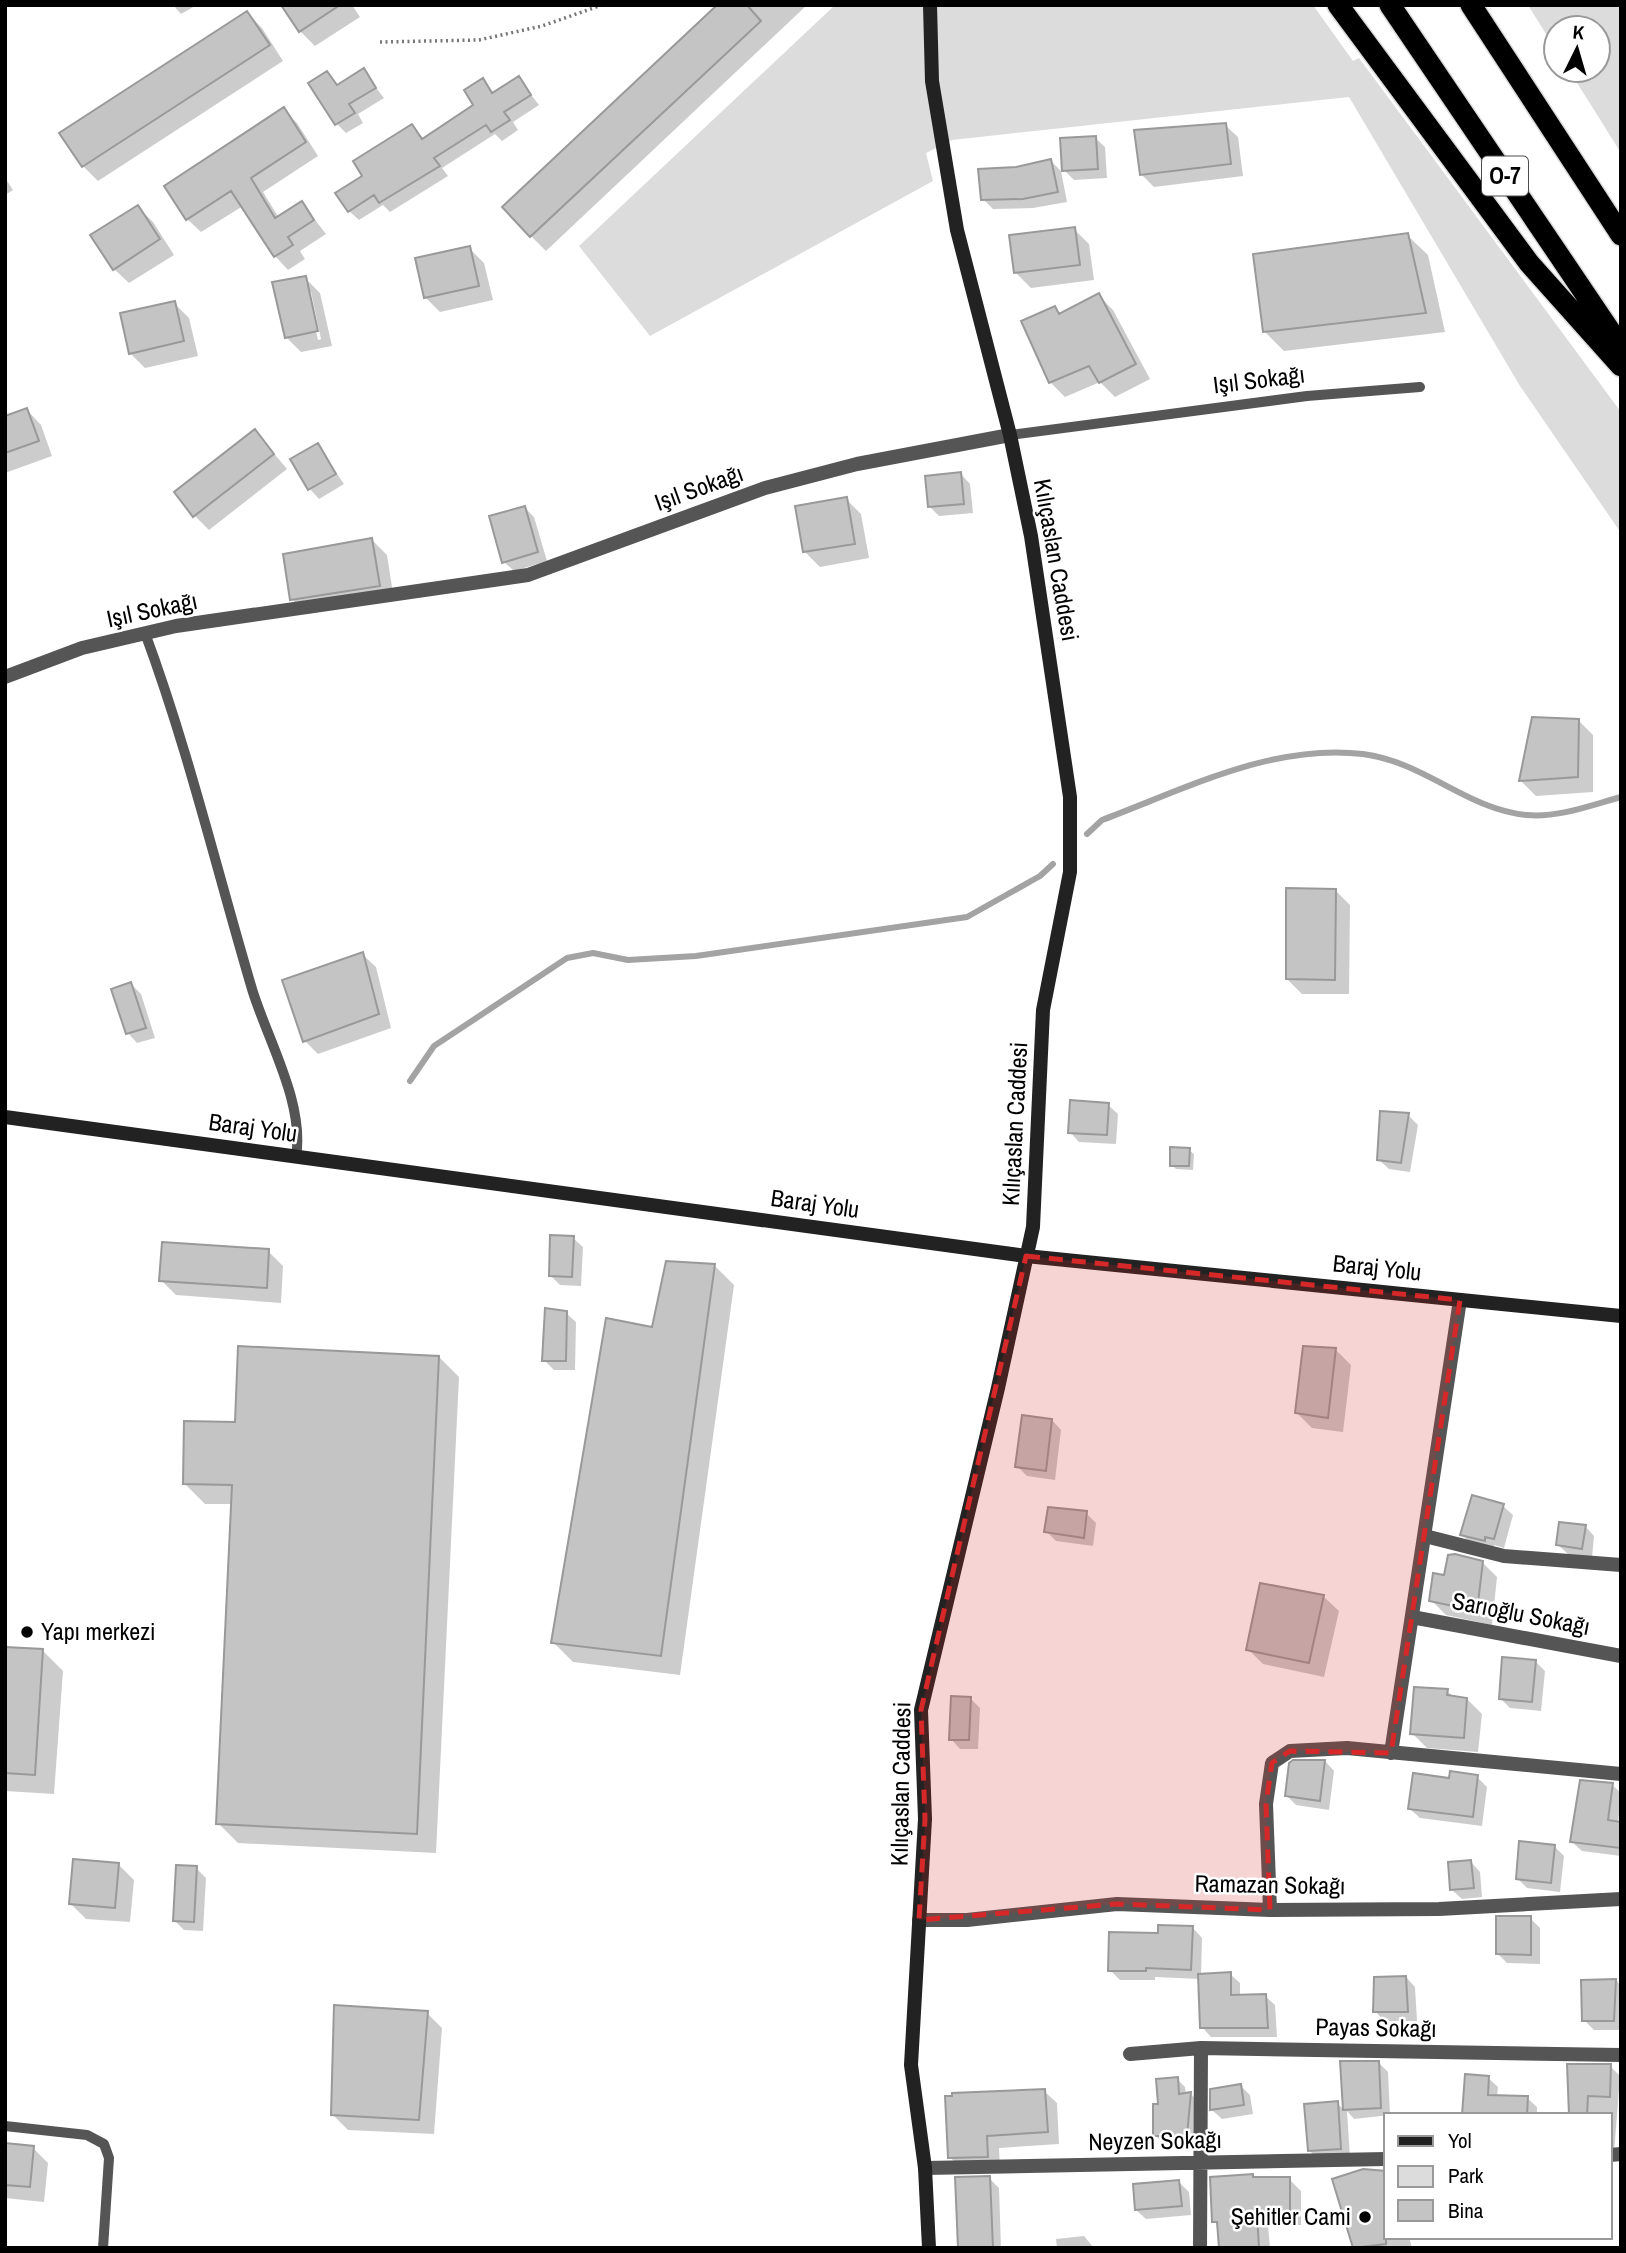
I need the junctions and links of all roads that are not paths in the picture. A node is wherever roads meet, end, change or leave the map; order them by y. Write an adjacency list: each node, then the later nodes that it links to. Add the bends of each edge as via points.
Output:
1 (930, 5): 9 (street, Kılıçaslan Caddesi, via 932,81 957,230)
2 (1338, 5): 7 (highway, via 1530,263)
3 (1390, 5): 6 (highway, O-7)
4 (1471, 5): 5 (highway, O-7)
5 (1621, 235)
6 (1621, 347)
7 (1621, 366)
8 (1420, 387): 9 (lane, Işıl Sokağı, via 1307,396)
9 (1010, 435): 10 (street, Işıl Sokağı, via 857,464 765,488 528,575); 14 (street, Kılıçaslan Caddesi, via 1031,536 1070,797 1070,872 1043,1010 1032,1227)
10 (145, 633): 11 (street, Işıl Sokağı, via 82,648); 13 (lane, via 253,991 289,1093)
11 (5, 677)
12 (5, 1117): 13 (street, Baraj Yolu)
13 (296, 1157): 14 (street, Baraj Yolu)
14 (1026, 1255): 15 (street, Baraj Yolu); 25 (street, Kılıçaslan Caddesi, via 999,1388 921,1710 925,1819)
15 (1460, 1300): 16 (street, Baraj Yolu); 17 (street)
16 (1621, 1316)
17 (1425, 1536): 18 (street, via 1504,1556); 19 (street)
18 (1621, 1565)
19 (1412, 1617): 20 (street, Sarıoğlu Sokağı); 21 (street)
20 (1621, 1656)
21 (1391, 1753): 22 (street); 24 (street, via 1347,1748 1290,1751 1272,1763 1266,1804)
22 (1621, 1774)
23 (1621, 1899): 24 (street, Ramazan Sokağı, via 1440,1909)
24 (1270, 1910): 25 (street, Ramazan Sokağı, via 1117,1904 967,1920)
25 (919, 1920): 32 (street, Kılıçaslan Caddesi, via 911,2065)
26 (1201, 2048): 27 (street, Payas Sokağı); 28 (street, Payas Sokağı); 31 (street)
27 (1130, 2054)
28 (1621, 2055)
29 (5, 2126): 33 (lane, via 87,2135 104,2144 109,2158)
30 (1384, 2159): 31 (street, Neyzen Sokağı)
31 (1201, 2163): 32 (street, Neyzen Sokağı); 35 (street)
32 (926, 2168): 34 (street, Kılıçaslan Caddesi)
33 (103, 2248)
34 (929, 2248)
35 (1200, 2248)

